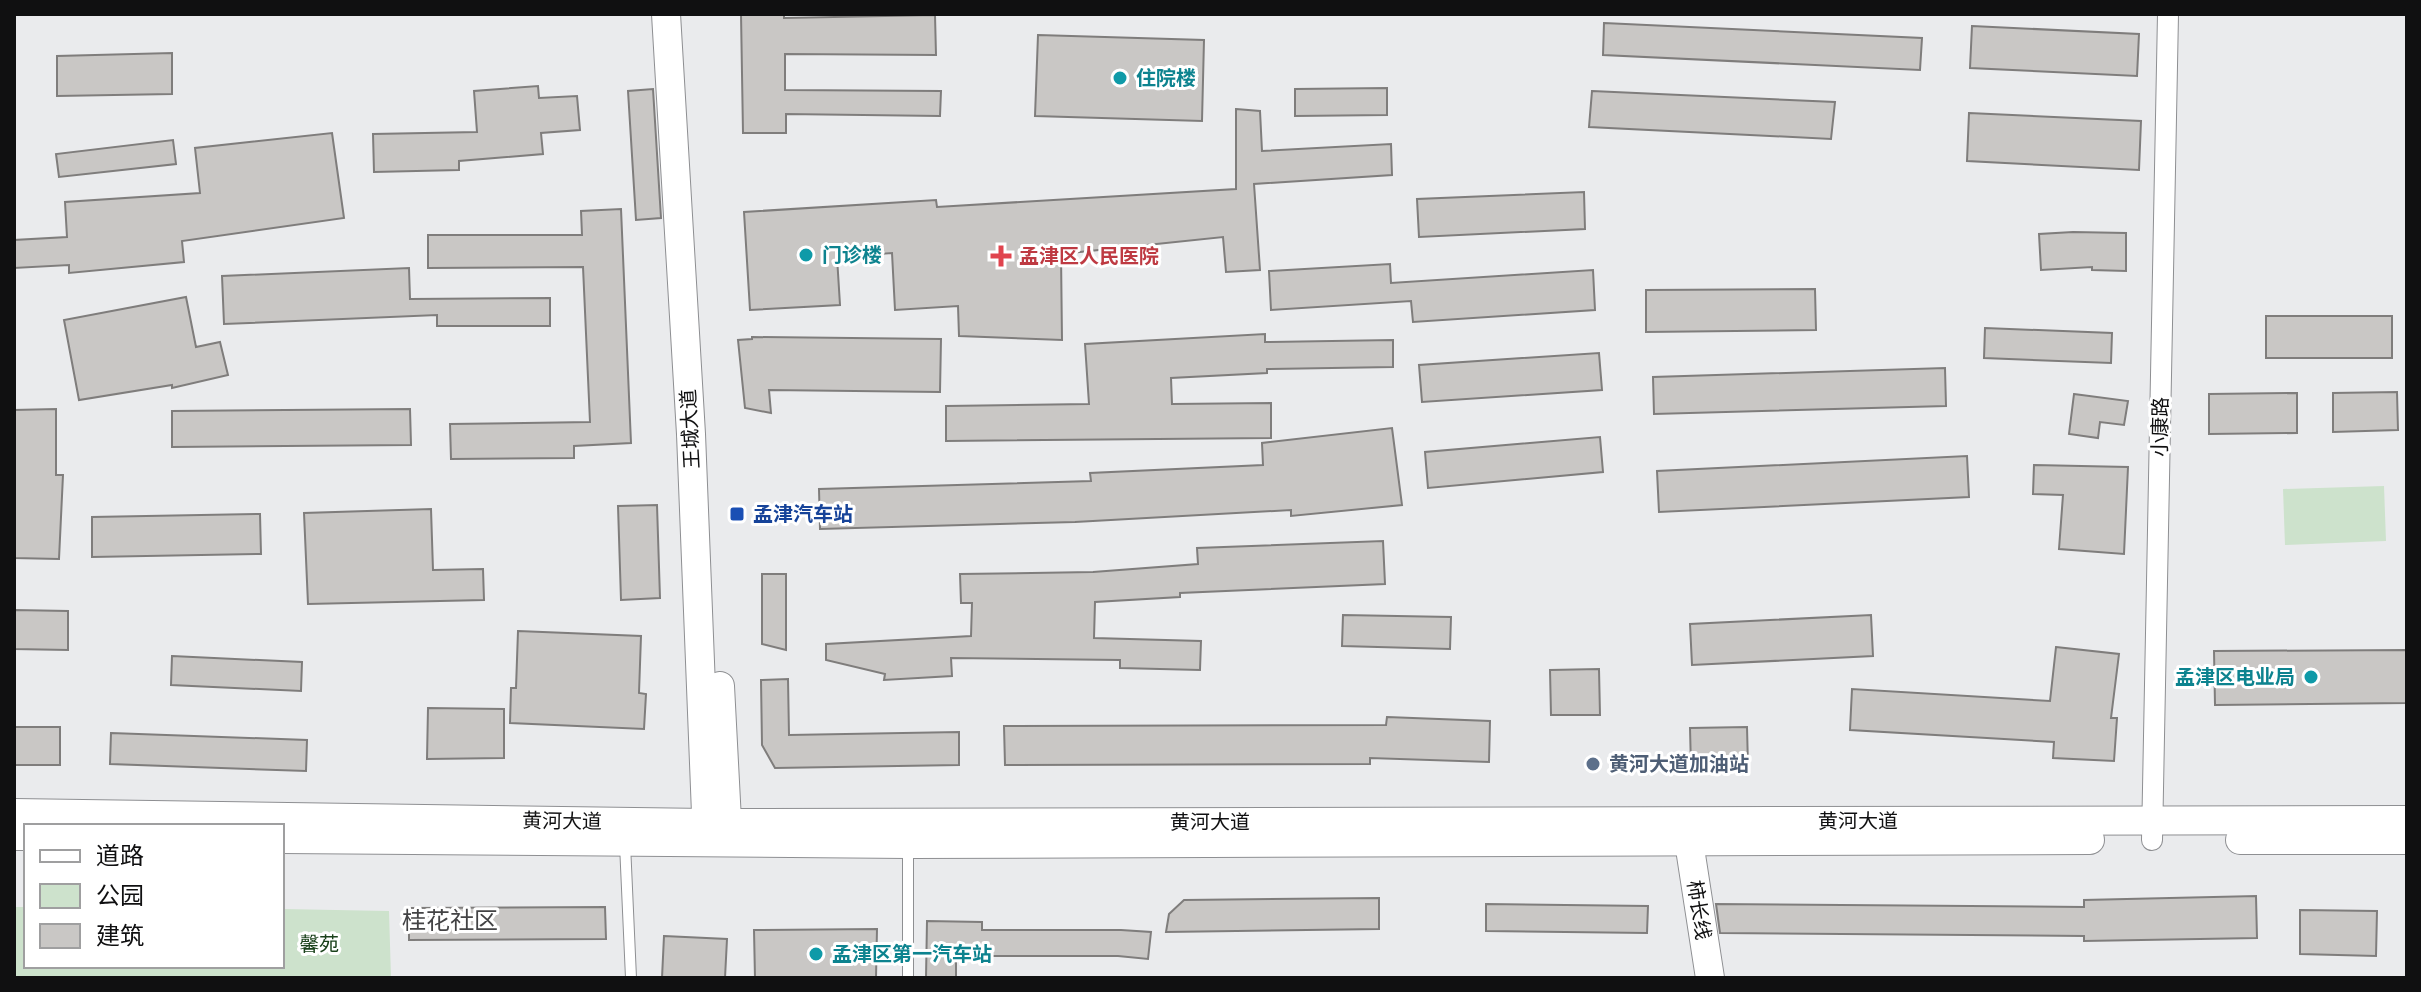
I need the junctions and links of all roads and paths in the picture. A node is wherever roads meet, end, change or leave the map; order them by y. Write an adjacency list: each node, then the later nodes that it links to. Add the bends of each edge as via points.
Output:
1 (666, 14): 7 (main road, 王城大道)
2 (681, 14): 7 (main road, 王城大道)
3 (2168, 14): 10 (street, 小康路)
4 (14, 813): 6 (main road, 黄河大道)
5 (2407, 820): 8 (main road, 黄河大道)
6 (625, 832): 7 (main road, 黄河大道); 9 (main road, 黄河大道); 13 (lane)
7 (718, 833): 8 (main road, 黄河大道)
8 (908, 833): 12 (main road, 黄河大道); 14 (lane)
9 (284, 839)
10 (2152, 840): 11 (main road, 黄河大道); 12 (main road, 黄河大道)
11 (2407, 840)
12 (1689, 842): 15 (main road, 柿长线)
13 (631, 978)
14 (908, 978)
15 (1710, 978)

